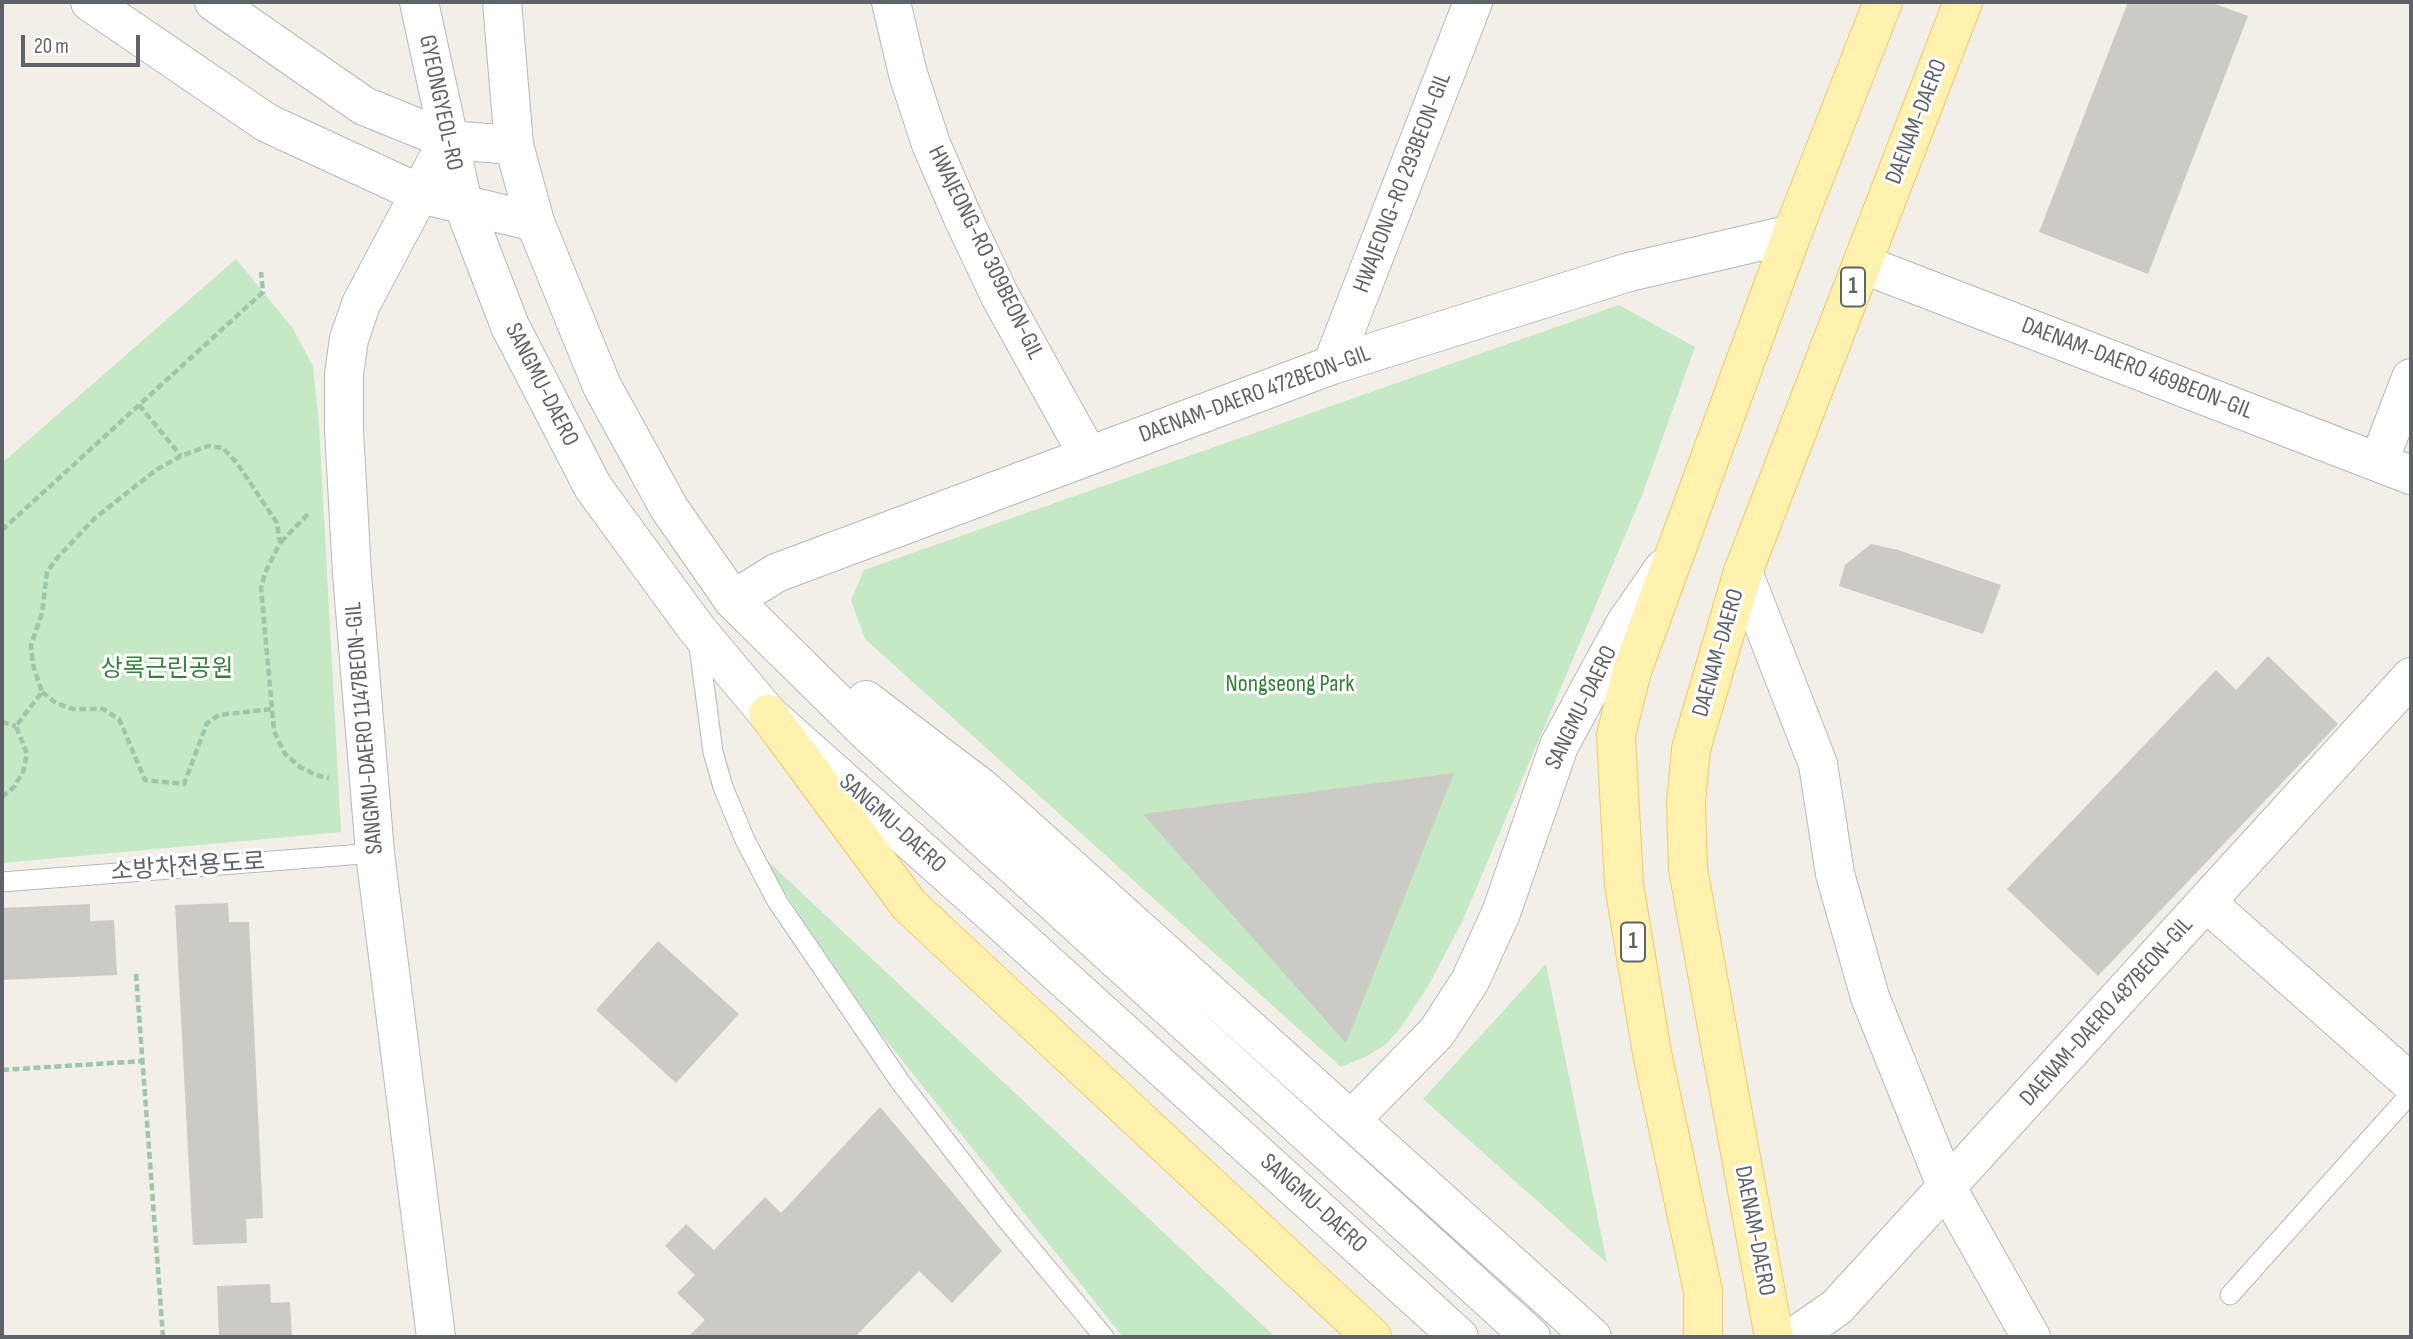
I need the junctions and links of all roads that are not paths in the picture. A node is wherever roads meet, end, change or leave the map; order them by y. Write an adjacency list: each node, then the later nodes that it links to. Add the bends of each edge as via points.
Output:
1 (90, 2): 11 (street, via 267,123)
2 (214, 2): 9 (street, via 364,106)
3 (419, 2): 9 (street, GYEONGYEOL-RO)
4 (502, 2): 10 (street)
5 (891, 2): 18 (street, HWAJEONG-RO 309BEON-GIL, via 931,144 963,218 1000,296)
6 (1473, 2): 16 (street, HWAJEONG-RO 293BEON-GIL)
7 (1883, 2): 14 (main road, 1)
8 (1963, 2): 15 (main road, DAENAM-DAERO / 1)
9 (448, 139): 10 (street); 11 (street, SANGMU-DAERO 1147BEON-GIL); 12 (street, GYEONGYEOL-RO)
10 (514, 145): 13 (street, SANGMU-DAERO)
11 (421, 194): 12 (street); 26 (street, SANGMU-DAERO 1147BEON-GIL, via 361,304 344,374 352,573)
12 (463, 204): 13 (street); 23 (street, SANGMU-DAERO, via 510,326 593,486)
13 (535, 222): 22 (street, SANGMU-DAERO, via 602,386 669,508)
14 (1793, 234): 16 (street, DAENAM-DAERO 472BEON-GIL, via 1629,272); 20 (main road, 1)
15 (1862, 264): 19 (street, DAENAM-DAERO 469BEON-GIL); 21 (main road, DAENAM-DAERO / 1)
16 (1332, 365): 18 (street, DAENAM-DAERO 472BEON-GIL)
17 (2411, 378): 19 (street)
18 (1088, 455): 22 (street, DAENAM-DAERO 472BEON-GIL, via 776,573)
19 (2395, 468)
20 (1676, 550): 31 (street, SANGMU-DAERO, via 1625,624 1559,746 1502,913 1470,981 1437,1032); 40 (main road, 1, via 1632,671 1616,735 1624,886 1652,1053 1703,1291)
21 (1743, 572): 32 (street, via 1818,764 1835,874 1870,997); 41 (main road, DAENAM-DAERO / 1, via 1691,749 1686,802 1688,869)
22 (733, 600): 31 (street, SANGMU-DAERO, via 983,789); 38 (street, SANGMU-DAERO, via 869,734)
23 (696, 628): 25 (street, SANGMU-DAERO); 35 (lane, via 713,752 723,786 777,901 901,1083)
24 (2411, 677): 28 (street, DAENAM-DAERO 487BEON-GIL)
25 (768, 714): 36 (main road, via 909,905); 37 (street, SANGMU-DAERO)
26 (374, 853): 27 (lane, 소방차전용도로); 34 (street, SANGMU-DAERO 1147BEON-GIL)
27 (2, 883)
28 (2207, 903): 29 (street); 32 (street, DAENAM-DAERO 487BEON-GIL)
29 (2411, 1083)
30 (2411, 1093): 33 (lane)
31 (1351, 1120): 39 (street, SANGMU-DAERO)
32 (1947, 1188): 42 (street, DAENAM-DAERO 487BEON-GIL, via 1837,1307); 43 (street)
33 (2230, 1295)
34 (436, 1337)
35 (1104, 1337)
36 (1372, 1337)
37 (1459, 1337)
38 (1531, 1337)
39 (1592, 1337)
40 (1703, 1337)
41 (1774, 1337)
42 (1794, 1337)
43 (2031, 1337)

